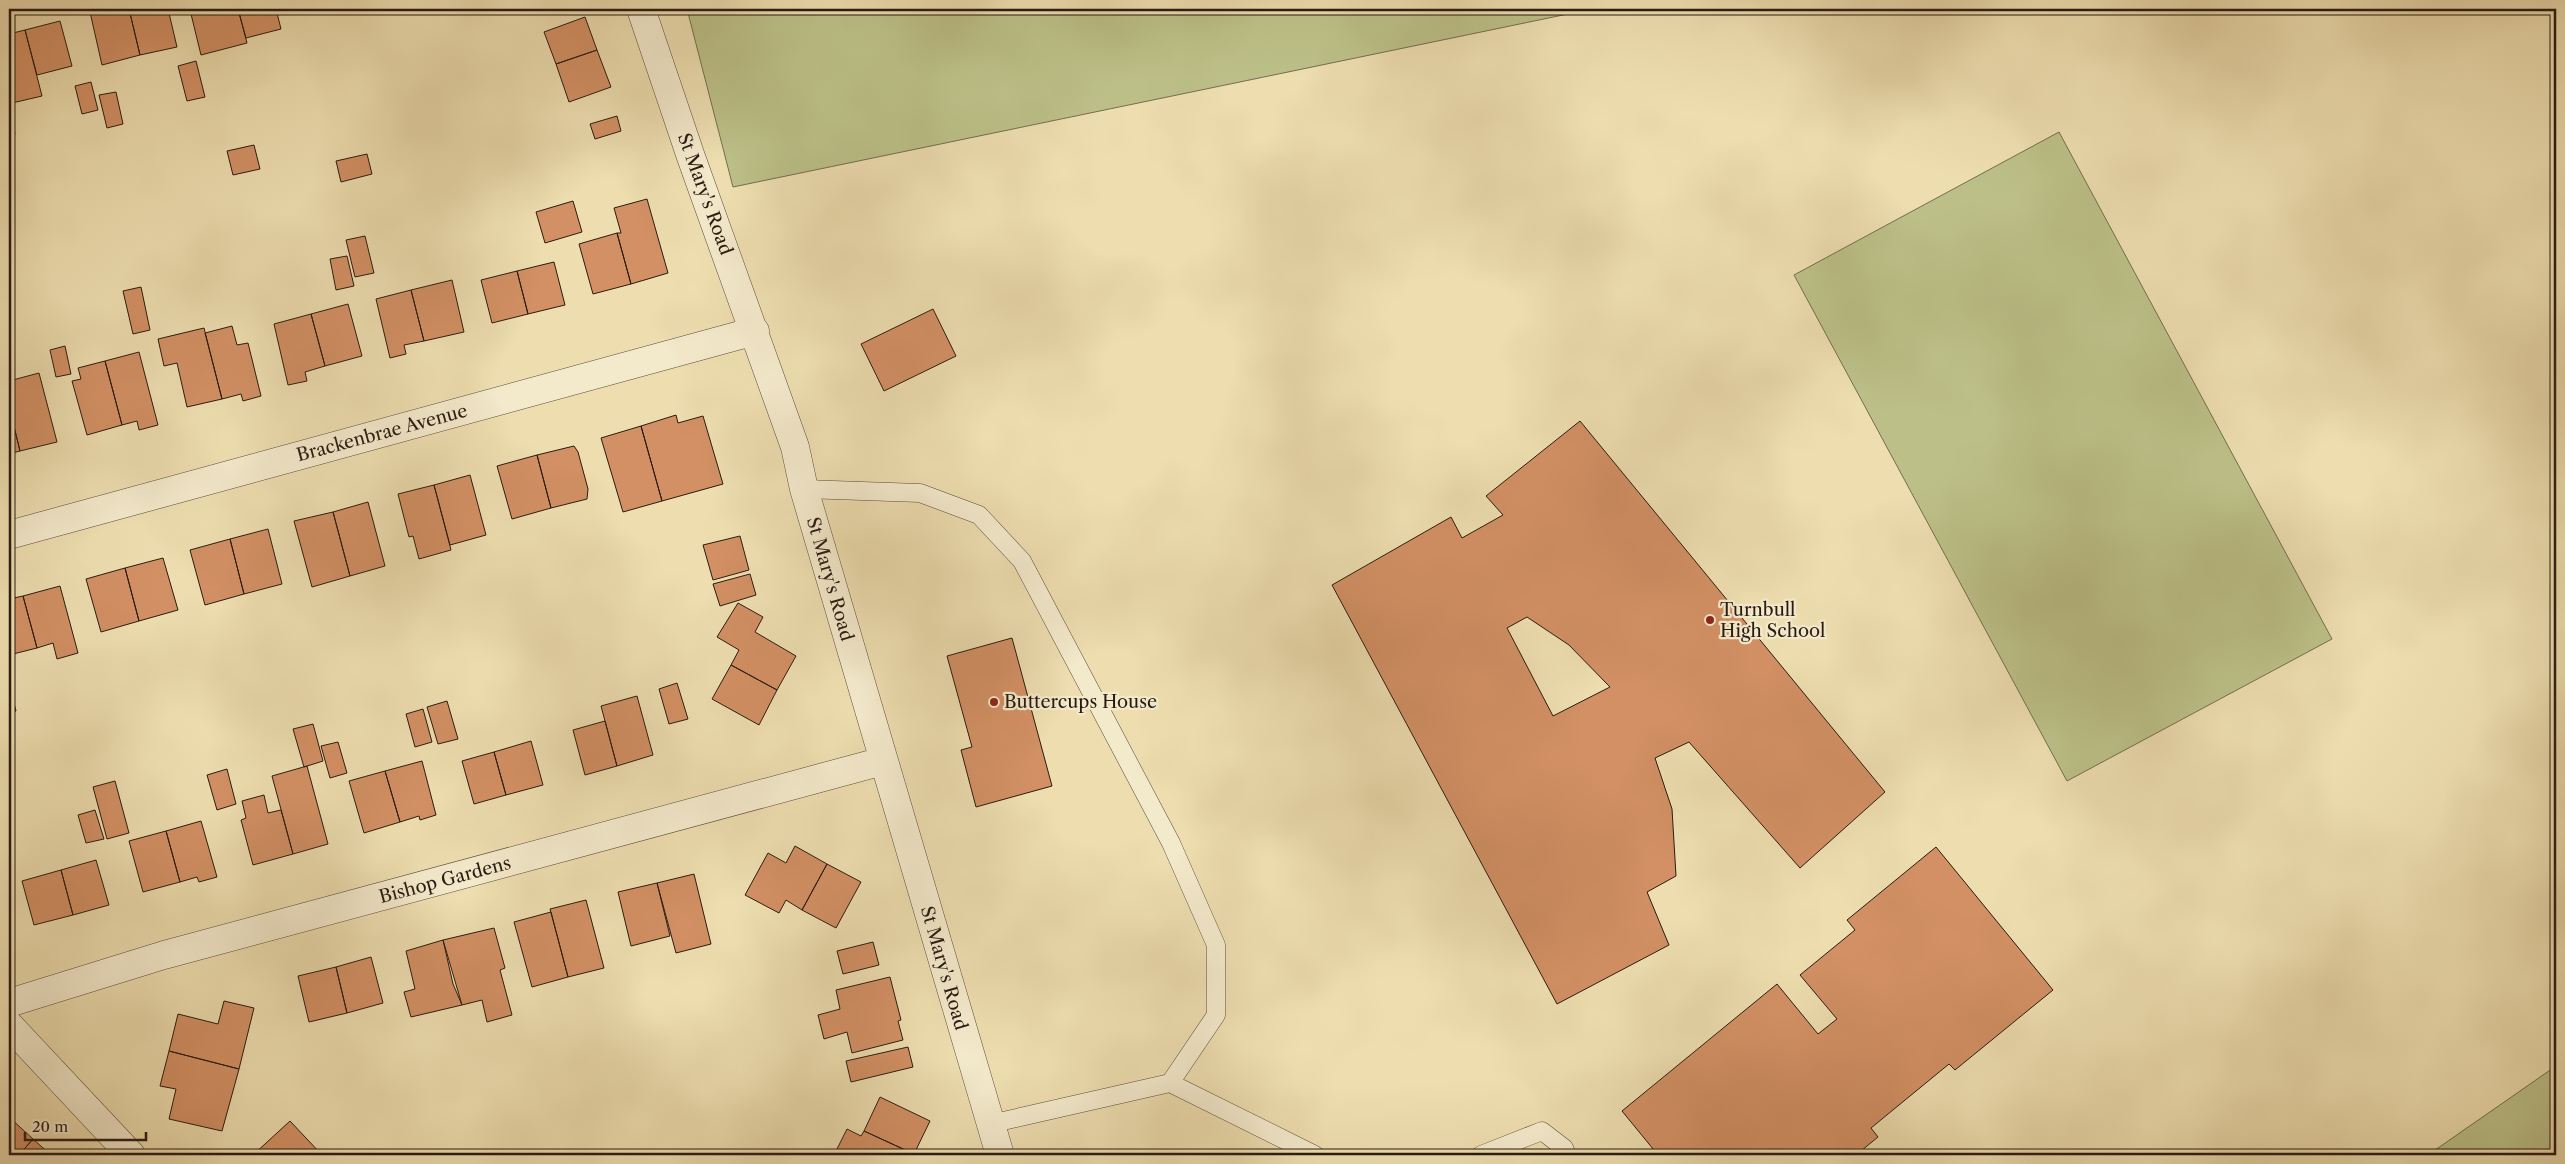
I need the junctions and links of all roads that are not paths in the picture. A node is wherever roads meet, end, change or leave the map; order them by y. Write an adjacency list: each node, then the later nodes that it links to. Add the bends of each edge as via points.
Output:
1 (641, 9): 2 (street, St Mary's Road)
2 (755, 331): 3 (street, St Mary's Road, via 794,447); 4 (street, Brackenbrae Avenue)
3 (804, 489): 5 (street, St Mary's Road); 8 (lane, via 920,493 979,515 1022,561 1171,843 1216,944 1216,1015)
4 (9, 535)
5 (883, 761): 6 (street, Bishop Gardens, via 164,955); 9 (street, St Mary's Road)
6 (9, 1003)
7 (9, 1025): 10 (street)
8 (1170, 1083): 9 (lane); 12 (lane)
9 (990, 1124): 11 (street, St Mary's Road)
10 (131, 1155)
11 (1000, 1155)
12 (1315, 1155)
13 (1481, 1155): 14 (lane, via 1542,1131 1564,1148)
14 (1567, 1155)

